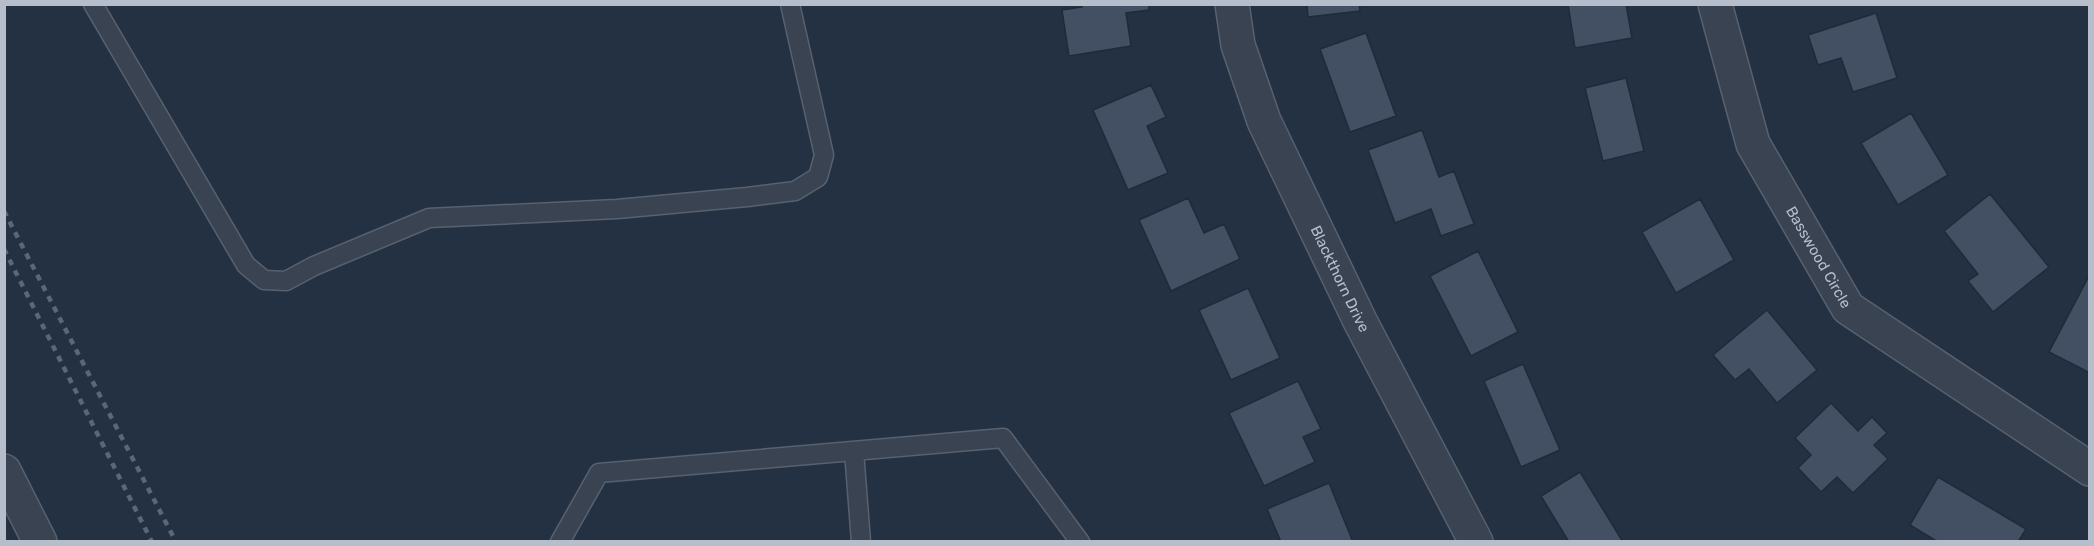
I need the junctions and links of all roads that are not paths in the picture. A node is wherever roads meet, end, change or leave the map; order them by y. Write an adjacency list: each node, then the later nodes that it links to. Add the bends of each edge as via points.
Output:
1 (93, 4): 2 (lane, via 246,265 264,280 286,281 429,218 616,209 795,191 818,177 824,155)
2 (790, 4)
3 (1232, 4): 12 (street, Blackthorn Drive, via 1238,45 1264,121 1360,321)
4 (1715, 4): 6 (street, Basswood Circle, via 1753,144 1848,308)
5 (854, 451): 9 (lane, via 599,473); 10 (lane); 11 (lane, via 1003,438)
6 (2090, 469)
7 (4, 471): 8 (street)
8 (40, 542)
9 (560, 542)
10 (861, 542)
11 (1080, 542)
12 (1476, 542)

